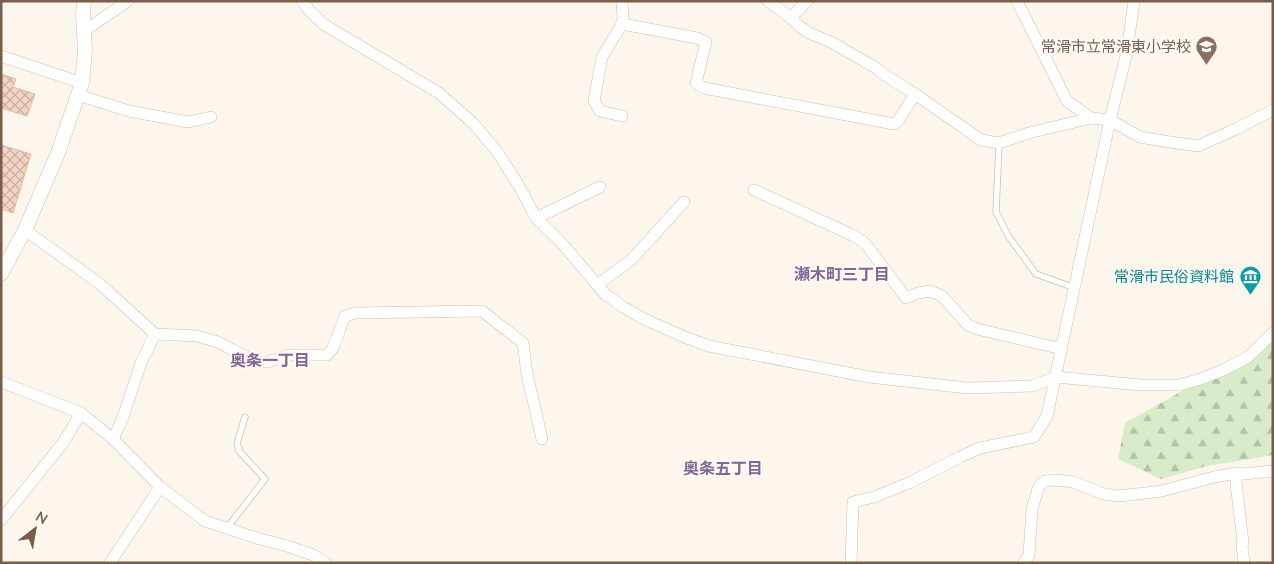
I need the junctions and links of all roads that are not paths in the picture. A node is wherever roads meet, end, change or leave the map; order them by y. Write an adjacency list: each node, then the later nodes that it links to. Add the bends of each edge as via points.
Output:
1 (84, 1): 11 (street)
2 (128, 1): 11 (street)
3 (302, 1): 24 (street, via 323,24 439,93 474,124 498,153)
4 (622, 1): 10 (street)
5 (768, 1): 9 (street)
6 (807, 1): 9 (street)
7 (1016, 1): 18 (street, via 1067,100)
8 (1134, 1): 19 (street, via 1127,52)
9 (791, 18): 14 (street, via 809,34 831,42)
10 (622, 24): 14 (street, via 706,42 696,83 704,88 894,124); 16 (street, via 602,57 594,101 600,111)
11 (84, 31): 13 (street)
12 (1, 56): 13 (street)
13 (80, 89): 17 (street, via 129,110 170,119 188,122); 25 (street)
14 (915, 94): 20 (street, via 981,140)
15 (1273, 110): 19 (street, via 1198,146 1140,137)
16 (622, 116)
17 (211, 117)
18 (1091, 118): 19 (street); 20 (street)
19 (1110, 120): 28 (street)
20 (999, 143): 28 (lane, via 996,212 1009,237 1036,274)
21 (600, 187): 24 (street)
22 (754, 190): 31 (street, via 865,243 906,298 930,290 942,296 968,325)
23 (684, 202): 27 (street, via 630,261)
24 (536, 218): 27 (street)
25 (26, 230): 26 (street); 30 (street, via 100,284)
26 (1, 274)
27 (597, 285): 32 (street, via 605,294 644,319 687,338 727,350 869,377 967,388 1032,386)
28 (1075, 288): 31 (street)
29 (1273, 333): 32 (street, via 1248,357 1201,379 1179,385)
30 (155, 334): 36 (street, via 197,336 218,342 256,362 267,362 290,355 327,355 333,348 344,316 354,313 482,311 523,343); 37 (street)
31 (1062, 349): 32 (street)
32 (1056, 378): 45 (street, via 1047,416 1034,437 980,448 909,483 853,502)
33 (1, 382): 34 (street)
34 (81, 413): 37 (street); 41 (street, via 62,443)
35 (245, 417): 42 (lane, via 237,443 239,451 265,479)
36 (542, 439)
37 (113, 440): 40 (street)
38 (1273, 471): 39 (street)
39 (1237, 473): 46 (street, via 1162,491 1119,496 1073,482 1046,481 1040,484 1032,509 1029,555); 47 (street)
40 (160, 486): 42 (street, via 205,521); 43 (street)
41 (1, 520)
42 (227, 528): 44 (street, via 314,555)
43 (110, 563)
44 (326, 563)
45 (851, 563)
46 (1024, 563)
47 (1244, 563)

